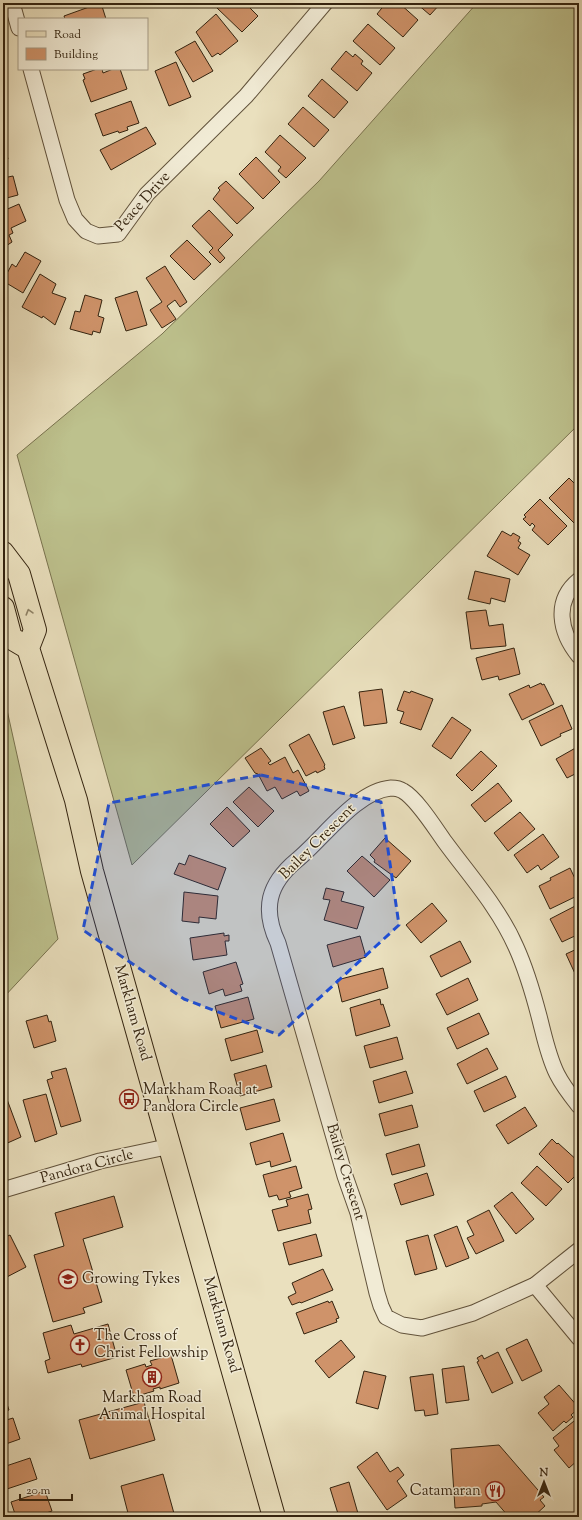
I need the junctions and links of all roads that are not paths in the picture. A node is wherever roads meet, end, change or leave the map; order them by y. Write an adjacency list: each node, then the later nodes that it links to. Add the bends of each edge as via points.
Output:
1 (12, 3): 3 (street)
2 (325, 3): 4 (street, Peace Drive, via 246,96 147,194 118,234 98,236 86,231 74,219)
3 (18, 24)
4 (31, 70)
5 (3, 554): 8 (main road, one-way to 5, via 35,630 19,574)
6 (579, 580): 9 (street, via 572,586 564,601 561,616 564,632)
7 (3, 608): 8 (main road, via 11,638)
8 (28, 648): 11 (main road, Markham Road, via 76,800 92,872)
9 (579, 656)
10 (579, 1106): 14 (street, Bailey Crescent, via 556,1073 532,989 516,947 488,898 423,812 403,791 392,788 373,792 358,801 280,878 271,894 268,909 271,927 278,943 358,1213 376,1293 386,1317 412,1328 422,1328 473,1313)
11 (171, 1146): 12 (street, Pandora Circle, via 100,1161); 16 (main road, Markham Road)
12 (3, 1190)
13 (579, 1250): 14 (street)
14 (535, 1285): 15 (street)
15 (579, 1338)
16 (274, 1517)

